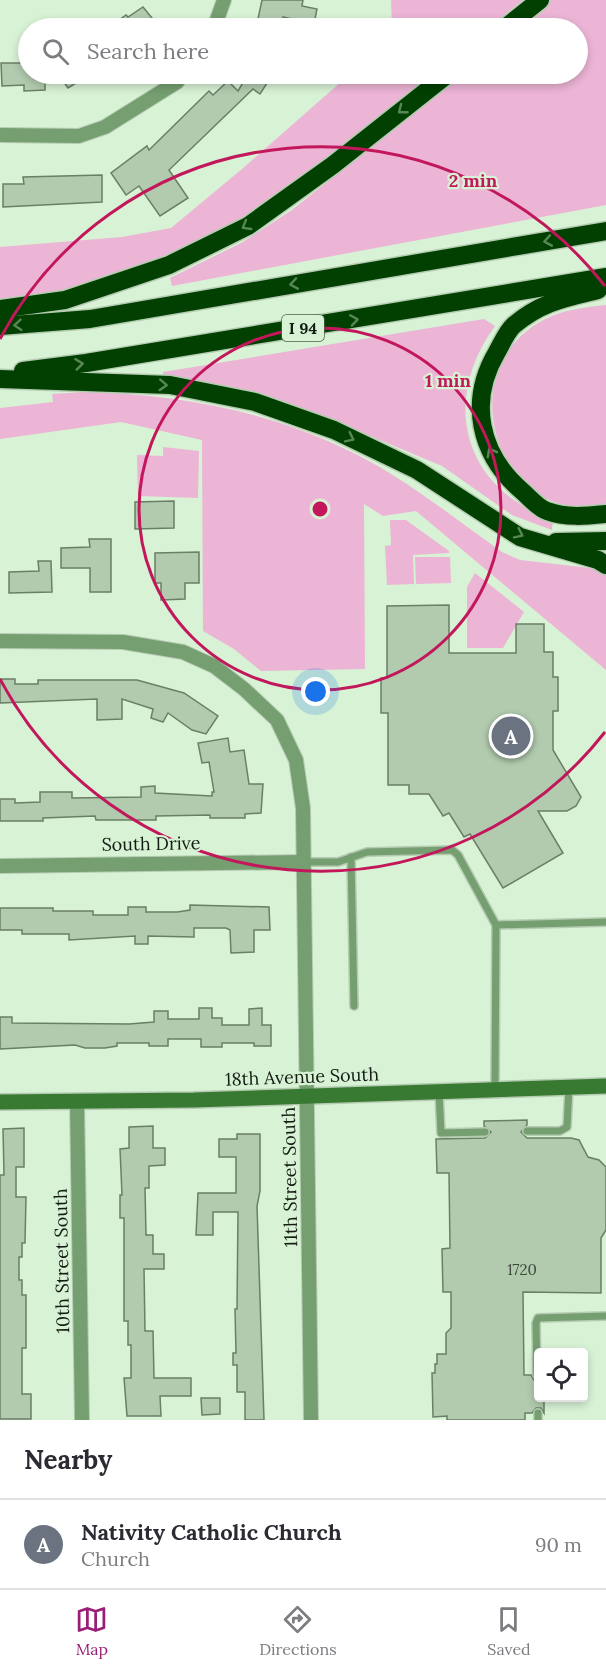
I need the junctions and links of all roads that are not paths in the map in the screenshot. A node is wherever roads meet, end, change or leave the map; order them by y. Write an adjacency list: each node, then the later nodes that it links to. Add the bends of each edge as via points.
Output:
1 (224, 0): 3 (street)
2 (540, 0): 4 (highway)
3 (218, 18)
4 (518, 18)
5 (174, 84): 7 (street, via 79,136)
6 (435, 84): 11 (highway, one-way to 11, via 248,226 169,265 64,300)
7 (0, 135)
8 (606, 231): 12 (highway, one-way to 12, via 90,319)
9 (606, 277): 13 (highway, I 94, one-way to 9)
10 (606, 288): 15 (highway, one-way to 10, via 582,517 545,511 516,486 490,455 480,428 479,398 489,365 512,326 548,302)
11 (0, 309)
12 (0, 326)
13 (0, 374)
14 (0, 380): 17 (highway, one-way to 17, via 170,385 255,402 334,430 417,470 520,537)
15 (606, 514)
16 (606, 541): 17 (highway)
17 (546, 543): 18 (highway)
18 (606, 565)
19 (0, 641): 21 (street, 11th Street South, via 123,642 183,652 214,666 277,720 296,760 303,808)
20 (351, 857): 21 (lane, via 338,862); 24 (lane, via 367,852 455,852); 25 (lane)
21 (302, 862): 22 (street, South Drive); 30 (street, 11th Street South)
22 (0, 866)
23 (606, 922): 24 (lane)
24 (496, 925): 28 (lane)
25 (354, 1006)
26 (606, 1086): 27 (street, 18th Avenue South)
27 (569, 1088): 28 (street, 18th Avenue South); 33 (lane, via 567,1127 560,1131)
28 (495, 1090): 29 (street, 18th Avenue South)
29 (439, 1092): 30 (street, 18th Avenue South); 34 (lane, via 441,1133)
30 (307, 1096): 31 (street, 18th Avenue South); 38 (street, 11th Street South)
31 (77, 1101): 32 (street, 18th Avenue South); 37 (street, 10th Street South)
32 (0, 1102)
33 (527, 1131)
34 (484, 1132)
35 (606, 1316): 36 (lane, via 538,1318)
36 (536, 1348)
37 (82, 1420)
38 (311, 1420)

